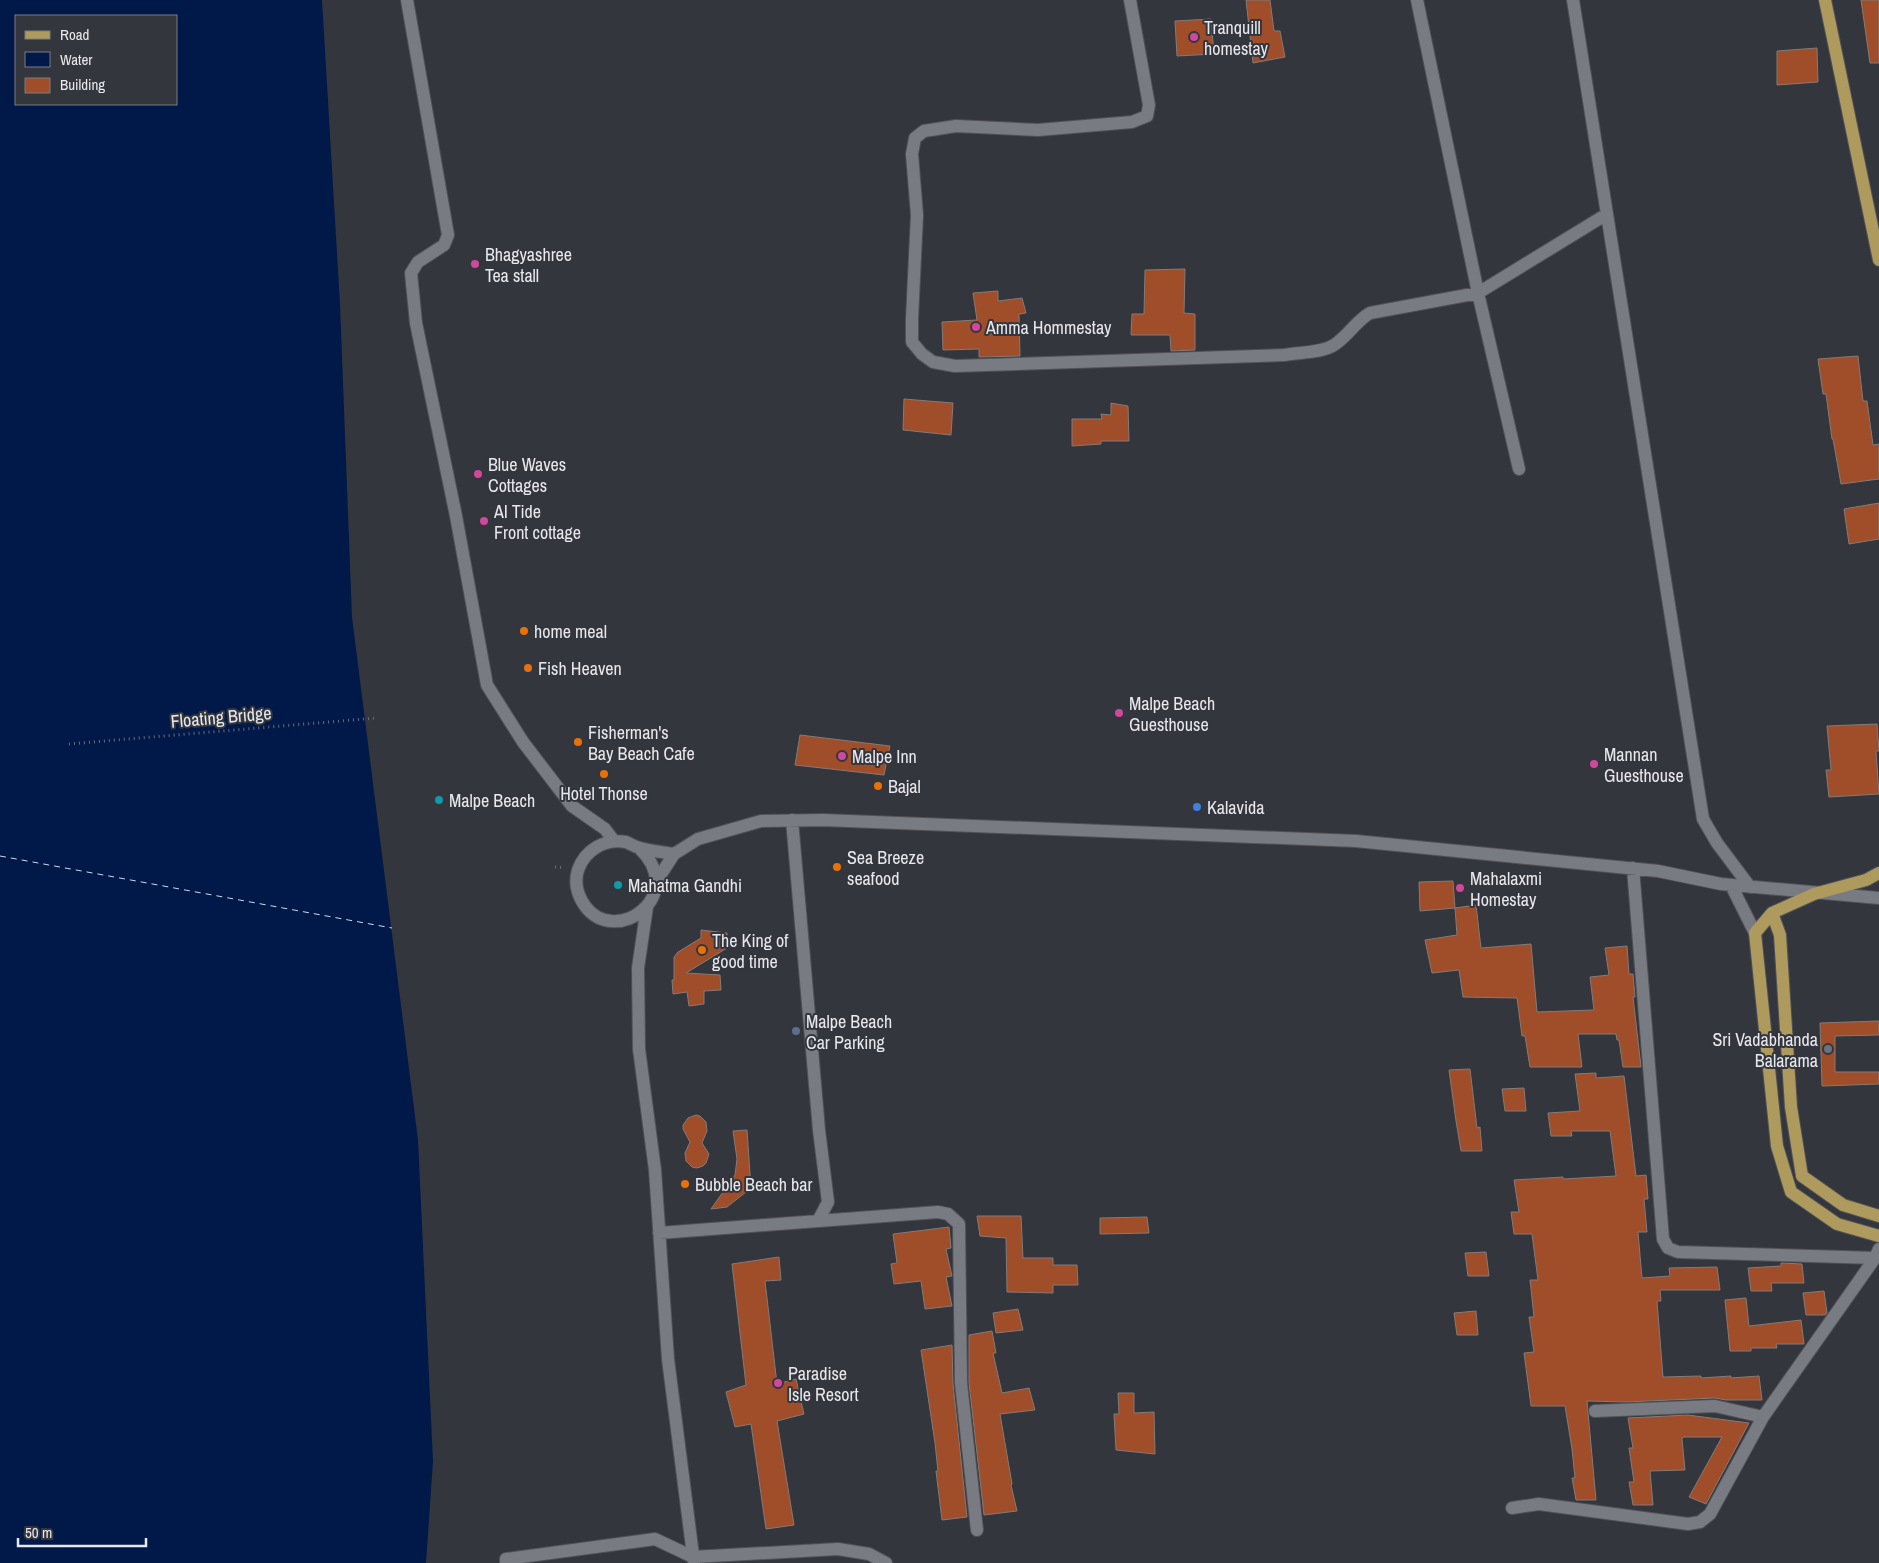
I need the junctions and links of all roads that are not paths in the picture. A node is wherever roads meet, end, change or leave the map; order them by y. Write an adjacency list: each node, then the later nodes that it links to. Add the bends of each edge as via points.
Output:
1 (407, 0): 11 (street, via 448,235 444,245 418,262 412,273 416,323 487,685 522,742 572,806 605,829)
2 (1130, 0): 8 (street, via 1150,106 1147,116 1132,122 1038,130 956,126 924,131 915,138 912,154 917,216 912,342 922,354 933,362 955,366 1284,354 1326,349 1370,313)
3 (1417, 0): 8 (street)
4 (1573, 0): 6 (street)
5 (1825, 0): 7 (main road)
6 (1607, 214): 8 (street); 18 (street, via 1703,819)
7 (1879, 260)
8 (1478, 293): 9 (street)
9 (1519, 469)
10 (792, 820): 13 (street, via 761,821 734,828 698,839); 14 (street, via 1356,841); 25 (street, via 828,1202)
11 (614, 841): 12 (street); 21 (street, via 590,850 582,860 577,878 579,897 596,916 610,920 636,916)
12 (638, 848): 13 (street); 16 (street, via 654,868)
13 (674, 854): 16 (street)
14 (1633, 868): 17 (street); 28 (street, via 1663,1239 1668,1248 1678,1252)
15 (1879, 873): 19 (main road, via 1866,880)
16 (656, 882): 21 (street, via 654,895)
17 (1732, 886): 18 (street); 23 (street)
18 (1750, 887): 19 (street)
19 (1814, 894): 20 (street); 22 (main road)
20 (1879, 898)
21 (647, 907): 26 (street, via 638,968 638,1049 655,1170)
22 (1772, 913): 23 (main road); 24 (main road, via 1780,935 1791,1107 1802,1176 1843,1205)
23 (1756, 933): 27 (main road, via 1777,1146 1791,1192 1837,1224)
24 (1879, 1216)
25 (818, 1221): 26 (street); 32 (street, via 938,1212 948,1214 959,1224 961,1383)
26 (659, 1233): 33 (street, via 668,1359)
27 (1879, 1236)
28 (1877, 1254): 30 (street)
29 (1595, 1411): 30 (street, via 1715,1406)
30 (1763, 1417): 31 (street, via 1710,1514 1700,1522 1688,1524 1539,1504)
31 (1512, 1508)
32 (977, 1530)
33 (694, 1560): 34 (street, via 654,1539 506,1559); 35 (street, via 838,1549 869,1554)
34 (506, 1563)
35 (886, 1563)

